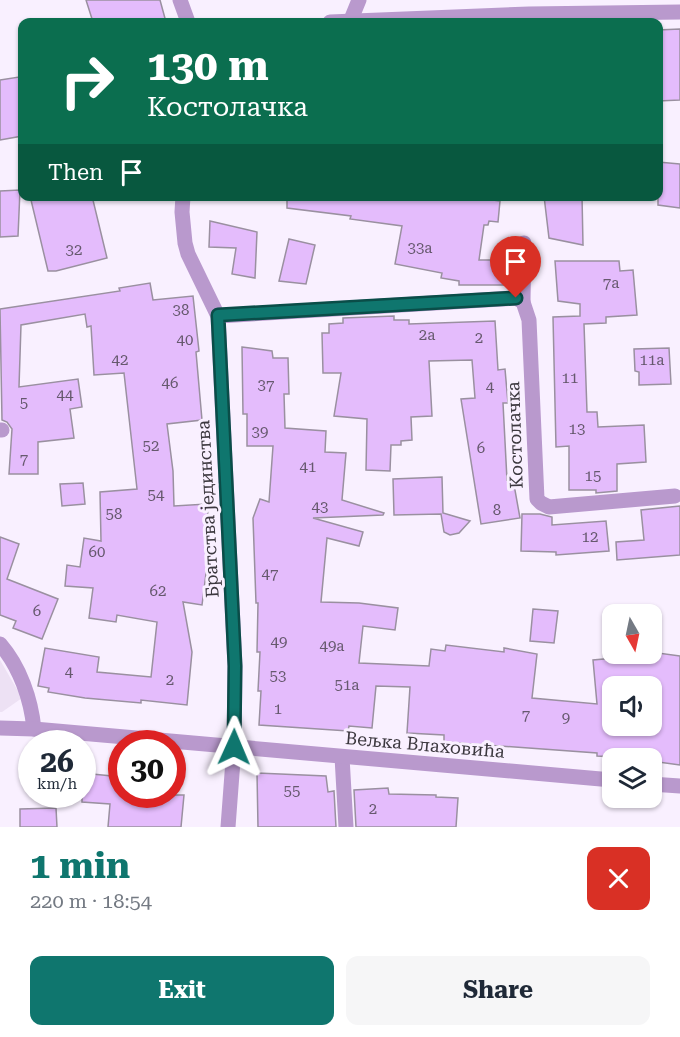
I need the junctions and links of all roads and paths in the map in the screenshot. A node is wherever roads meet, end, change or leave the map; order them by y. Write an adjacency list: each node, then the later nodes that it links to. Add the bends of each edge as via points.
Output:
1 (180, 0): 4 (street)
2 (359, 0): 5 (street)
3 (680, 12): 6 (street)
4 (187, 18)
5 (352, 18)
6 (440, 18)
7 (183, 201): 10 (street, Братства јединства, via 188,254)
8 (524, 243): 9 (street, Костолачка)
9 (523, 302): 10 (street, via 516,298); 11 (street, Костолачка, via 529,320 537,499 549,507)
10 (218, 315): 15 (street, Братства јединства, via 235,666)
11 (675, 496)
12 (0, 644): 14 (street, via 27,691)
13 (0, 728): 14 (street, Вељка Влаховића)
14 (34, 729): 15 (street, Вељка Влаховића)
15 (234, 747): 16 (street, Вељка Влаховића); 20 (street, Братства јединства)
16 (342, 757): 17 (street, Вељка Влаховића); 21 (street)
17 (602, 779)
18 (662, 785): 19 (street)
19 (680, 786)
20 (228, 827)
21 (346, 827)

